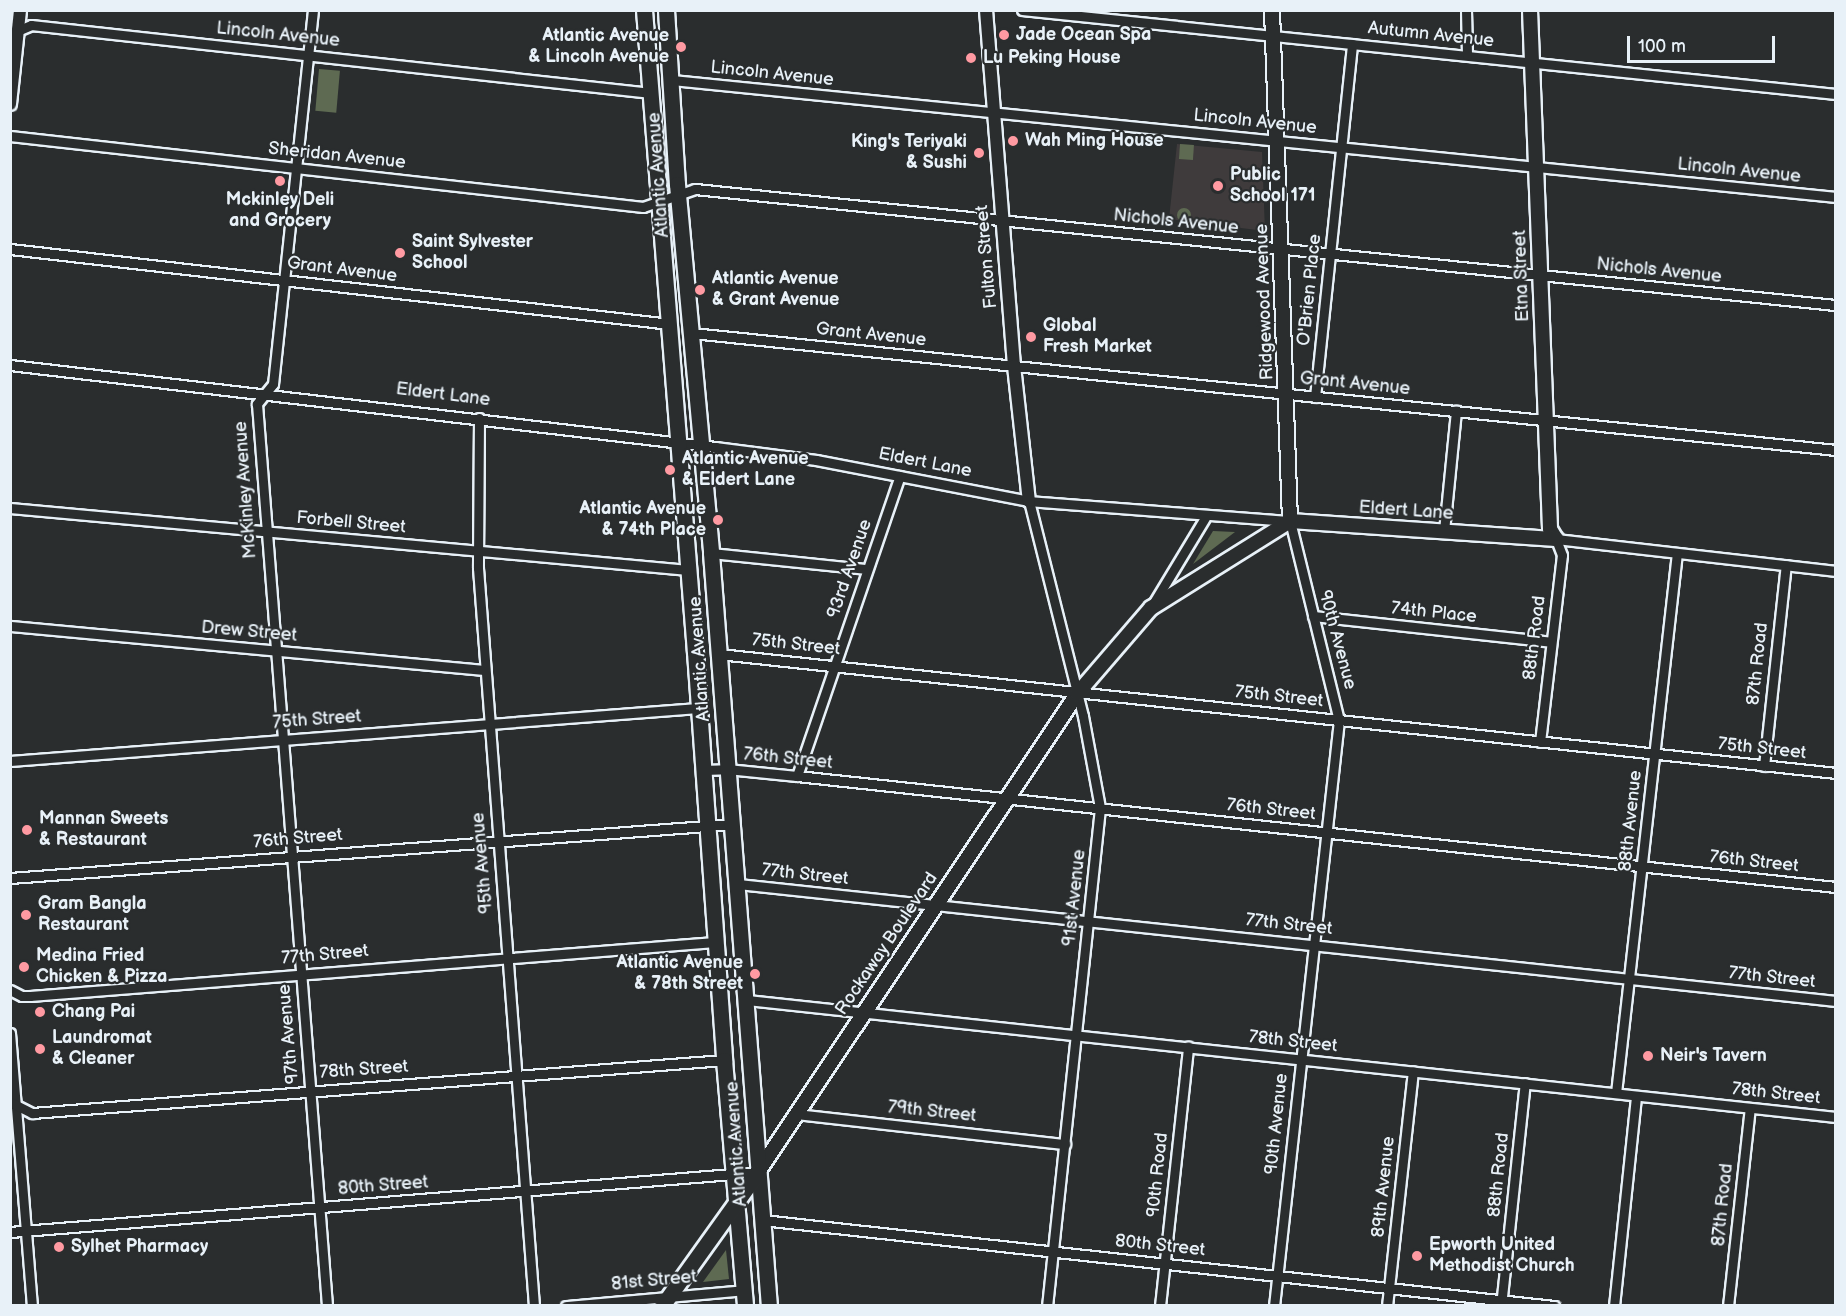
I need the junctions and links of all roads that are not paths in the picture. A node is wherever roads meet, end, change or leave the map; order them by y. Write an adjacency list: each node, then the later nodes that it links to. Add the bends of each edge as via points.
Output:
1 (20, 10): 10 (street)
2 (313, 10): 13 (street, McKinley Avenue)
3 (644, 10): 17 (main road, Atlantic Avenue)
4 (666, 10): 16 (main road, Atlantic Avenue)
5 (986, 10): 20 (street, Fulton Street)
6 (1022, 10): 11 (street, Autumn Avenue)
7 (1272, 10): 11 (main road, Ridgewood Avenue)
8 (1466, 10): 14 (street)
9 (1530, 10): 15 (main road, Etna Street)
10 (14, 32): 13 (street, Lincoln Avenue, via 32,25); 19 (street)
11 (1273, 36): 12 (street, Autumn Avenue); 22 (main road, Ridgewood Avenue)
12 (1352, 44): 14 (street, Autumn Avenue); 23 (street, O'Brien Place)
13 (308, 55): 17 (street, Lincoln Avenue); 25 (street, McKinley Avenue)
14 (1467, 56): 15 (street, Autumn Avenue)
15 (1532, 63): 18 (street, Autumn Avenue); 24 (main road, Etna Street)
16 (672, 80): 20 (street, Lincoln Avenue); 26 (main road, Atlantic Avenue)
17 (651, 93): 28 (main road, Atlantic Avenue)
18 (1836, 94)
19 (10, 104)
20 (994, 113): 22 (street, Lincoln Avenue); 29 (street, Fulton Street)
21 (10, 136): 25 (street, Sheridan Avenue)
22 (1277, 141): 23 (street, Lincoln Avenue); 31 (main road, Ridgewood Avenue)
23 (1341, 148): 24 (street, Lincoln Avenue); 32 (street, O'Brien Place)
24 (1536, 167): 27 (street, Lincoln Avenue); 33 (main road, Etna Street)
25 (296, 168): 28 (street, Sheridan Avenue, via 643,207); 34 (street, McKinley Avenue)
26 (678, 195): 28 (street, Nichols Avenue); 29 (street, Nichols Avenue, via 695,189); 37 (main road, Atlantic Avenue)
27 (1836, 197)
28 (658, 202): 36 (main road, Atlantic Avenue)
29 (1002, 221): 31 (street, Nichols Avenue); 39 (street, Fulton Street)
30 (10, 249): 34 (street, Grant Avenue)
31 (1281, 249): 32 (street, Nichols Avenue); 41 (main road, Ridgewood Avenue)
32 (1330, 254): 33 (street, Nichols Avenue); 42 (street, O'Brien Place)
33 (1540, 275): 35 (street, Nichols Avenue); 45 (main road, Etna Street)
34 (283, 280): 36 (street, Grant Avenue); 40 (street, McKinley Avenue, via 273,384)
35 (1836, 305)
36 (670, 324): 46 (main road, Atlantic Avenue)
37 (692, 333): 39 (street, Grant Avenue); 47 (main road, Atlantic Avenue)
38 (10, 365): 40 (street, Eldert Lane)
39 (1014, 366): 41 (street, Grant Avenue); 50 (street, Fulton Street)
40 (265, 393): 44 (street, Eldert Lane); 55 (street, McKinley Avenue, via 257,404)
41 (1286, 394): 42 (street, Grant Avenue); 53 (main road, Ridgewood Avenue)
42 (1316, 397): 43 (street, Grant Avenue)
43 (1456, 411): 45 (street, Grant Avenue); 54 (street)
44 (479, 417): 46 (street, Eldert Lane); 57 (street, 95th Avenue)
45 (1545, 420): 48 (street, Grant Avenue); 56 (main road, Etna Street, via 1550,529)
46 (678, 442): 47 (street, Eldert Lane); 61 (main road, Atlantic Avenue)
47 (701, 445): 49 (street, Eldert Lane); 59 (main road, Atlantic Avenue)
48 (1836, 450)
49 (900, 476): 50 (street, Eldert Lane); 62 (street, 93rd Avenue)
50 (1029, 501): 52 (street, Eldert Lane); 72 (street, 91st Avenue)
51 (10, 508): 55 (street, Forbell Street)
52 (1206, 516): 53 (street, Eldert Lane); 64 (street, Rockaway Boulevard)
53 (1290, 521): 54 (main road, Eldert Lane); 64 (main road, Rockaway Boulevard); 65 (street, 90th Avenue)
54 (1444, 531): 56 (main road, Eldert Lane)
55 (265, 532): 57 (street, Forbell Street); 68 (street, McKinley Avenue)
56 (1556, 540): 58 (street, Eldert Lane); 67 (street, 88th Road, via 1562,555)
57 (477, 551): 61 (street, Forbell Street); 71 (street, 95th Avenue)
58 (1677, 553): 60 (street, Eldert Lane); 78 (street, 88th Avenue)
59 (711, 554): 62 (street); 69 (main road, Atlantic Avenue)
60 (1786, 566): 63 (street, Eldert Lane); 80 (street, 87th Road)
61 (688, 570): 73 (main road, Atlantic Avenue)
62 (867, 570): 70 (street, 93rd Avenue)
63 (1836, 572)
64 (1151, 608): 72 (main road, Rockaway Boulevard)
65 (1314, 616): 67 (street, 74th Place); 74 (street, 90th Avenue)
66 (10, 626): 68 (street, Drew Street)
67 (1551, 642): 77 (street, 88th Road)
68 (275, 651): 71 (street, Drew Street); 76 (street, 97th Avenue)
69 (719, 654): 70 (street, 75th Street); 81 (main road, Atlantic Avenue)
70 (835, 665): 72 (street, 75th Street); 84 (street, 93rd Avenue)
71 (485, 670): 75 (street, 95th Avenue)
72 (1077, 694): 74 (street, 75th Street); 85 (main road, Rockaway Boulevard); 86 (street, 91st Avenue)
73 (698, 708): 75 (street, 75th Street); 82 (main road, Atlantic Avenue)
74 (1339, 720): 77 (street, 75th Street); 89 (street, 90th Avenue)
75 (489, 723): 76 (street, 75th Street); 90 (street, 95th Avenue)
76 (282, 739): 79 (street, 75th Street); 91 (street, 97th Avenue)
77 (1540, 742): 78 (street, 75th Street)
78 (1655, 754): 80 (street, 75th Street); 92 (street, 88th Avenue)
79 (10, 761)
80 (1764, 765): 83 (street, 75th Street)
81 (727, 769): 82 (street, 76th Street); 84 (street, 76th Street); 87 (main road, Atlantic Avenue)
82 (703, 770): 88 (main road, Atlantic Avenue)
83 (1836, 773)
84 (797, 776): 85 (street, 76th Street)
85 (1009, 799): 86 (street, 76th Street); 96 (main road, Rockaway Boulevard)
86 (1100, 808): 89 (street, 76th Street); 97 (street, 91st Avenue)
87 (733, 824): 88 (street, 76th Street); 94 (main road, Atlantic Avenue)
88 (707, 825): 90 (street, 76th Street); 98 (main road, Atlantic Avenue)
89 (1326, 832): 92 (street, 76th Street); 99 (street, 90th Avenue)
90 (498, 840): 91 (street, 76th Street); 100 (street, 95th Avenue)
91 (291, 856): 93 (street, 76th Street); 101 (street, 97th Avenue)
92 (1643, 867): 95 (street, 76th Street); 102 (street, 88th Avenue)
93 (10, 878)
94 (738, 884): 96 (street, 77th Street); 104 (main road, Atlantic Avenue)
95 (1836, 887)
96 (938, 904): 97 (street, 77th Street); 106 (main road, Rockaway Boulevard)
97 (1089, 920): 99 (street, 77th Street); 108 (street, 91st Avenue)
98 (716, 942): 100 (street, 77th Street); 111 (main road, Atlantic Avenue)
99 (1314, 945): 102 (street, 77th Street); 110 (street, 90th Avenue)
100 (507, 957): 101 (street, 77th Street); 113 (street, 95th Avenue)
101 (300, 974): 103 (street, 77th Street, via 22,996); 115 (street, 97th Avenue)
102 (1630, 979): 105 (street, 77th Street); 116 (street, 88th Avenue)
103 (10, 990)
104 (747, 1000): 106 (street, 78th Street); 123 (main road, Atlantic Avenue)
105 (1836, 1001)
106 (865, 1012): 108 (street, 78th Street); 120 (main road, Rockaway Boulevard)
107 (10, 1033): 118 (street)
108 (1077, 1035): 109 (street, 78th Street); 122 (street, 91st Avenue)
109 (1188, 1047): 110 (street, 78th Street); 132 (street, 90th Road)
110 (1301, 1059): 112 (street, 78th Street); 133 (street, 90th Avenue)
111 (724, 1060): 113 (street, 78th Street); 124 (main road, Atlantic Avenue)
112 (1413, 1071): 114 (street, 78th Street); 134 (street, 89th Avenue)
113 (516, 1074): 115 (street, 78th Street); 125 (street, 95th Avenue)
114 (1525, 1083): 116 (street, 78th Street); 137 (street, 88th Road)
115 (310, 1090): 118 (street, 78th Street, via 32,1113); 127 (street, 97th Avenue)
116 (1616, 1093): 117 (street, 78th Street)
117 (1636, 1096): 119 (street, 78th Street); 148 (street)
118 (13, 1104): 129 (street)
119 (1750, 1108): 121 (street, 78th Street); 149 (street, 87th Road)
120 (796, 1114): 122 (street, 79th Street); 123 (main road, Rockaway Boulevard)
121 (1836, 1117)
122 (1065, 1144): 131 (street, 91st Avenue)
123 (758, 1172): 124 (street, 80th Street); 126 (main road, Rockaway Boulevard); 128 (main road, Atlantic Avenue)
124 (734, 1174): 125 (street, 80th Street); 126 (main road, Atlantic Avenue)
125 (526, 1191): 127 (street, 80th Street); 140 (street, 95th Avenue)
126 (737, 1201): 135 (main road, Atlantic Avenue); 136 (main road, Rockaway Boulevard)
127 (319, 1208): 129 (street, 80th Street); 139 (street, 97th Avenue)
128 (762, 1221): 131 (street, 80th Street); 142 (main road, Atlantic Avenue)
129 (26, 1231): 130 (street, 80th Street); 138 (street)
130 (10, 1232)
131 (1053, 1252): 132 (street, 80th Street); 143 (street, 91st Avenue)
132 (1165, 1263): 133 (street, 80th Street); 144 (street, 90th Road)
133 (1277, 1276): 134 (street, 80th Street); 145 (street, 90th Avenue)
134 (1389, 1288): 137 (street, 80th Street); 146 (street, 89th Avenue)
135 (745, 1298): 136 (street, 81st Street)
136 (665, 1301): 141 (street, 81st Street)
137 (1502, 1303): 147 (street, 80th Street)
138 (32, 1305)
139 (327, 1305)
140 (534, 1305)
141 (566, 1305)
142 (769, 1305)
143 (1047, 1305)
144 (1160, 1305)
145 (1274, 1305)
146 (1387, 1305)
147 (1554, 1305)
148 (1614, 1305)
149 (1728, 1305)

